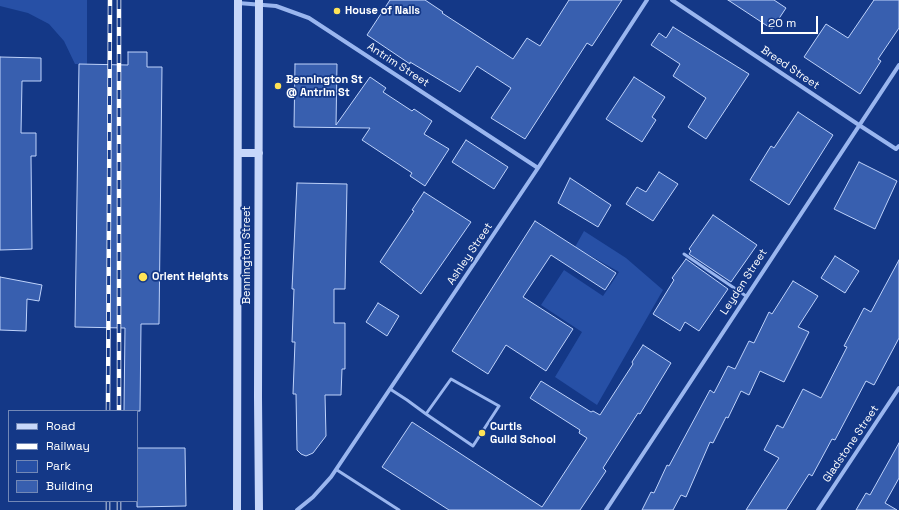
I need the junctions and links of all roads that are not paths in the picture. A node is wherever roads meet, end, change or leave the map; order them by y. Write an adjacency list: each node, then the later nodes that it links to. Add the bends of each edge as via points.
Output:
1 (647, 0): 10 (street, Ashley Street)
2 (672, 0): 6 (street, Breed Street)
3 (238, 2): 4 (street, Antrim Street); 8 (main road, Bennington Street)
4 (259, 2): 9 (main road, Bennington Street); 10 (street, Antrim Street, via 309,18)
5 (899, 65): 6 (street, Leyden Street)
6 (859, 125): 7 (street, Breed Street, via 896,149); 12 (street, Leyden Street)
7 (899, 146)
8 (238, 153): 9 (main road); 17 (main road, Bennington Street)
9 (259, 153): 18 (main road, Bennington Street)
10 (538, 168): 14 (street, Ashley Street)
11 (684, 254): 12 (lane)
12 (746, 296): 21 (street, Leyden Street)
13 (899, 388): 22 (street, Gladstone Street)
14 (390, 389): 15 (lane); 16 (street, Ashley Street)
15 (426, 414): 15 (lane, via 473,446 499,406 450,379)
16 (337, 470): 19 (street, Ashley Street, via 313,497); 20 (lane)
17 (236, 510)
18 (259, 510)
19 (297, 510)
20 (399, 510)
21 (606, 510)
22 (818, 510)

